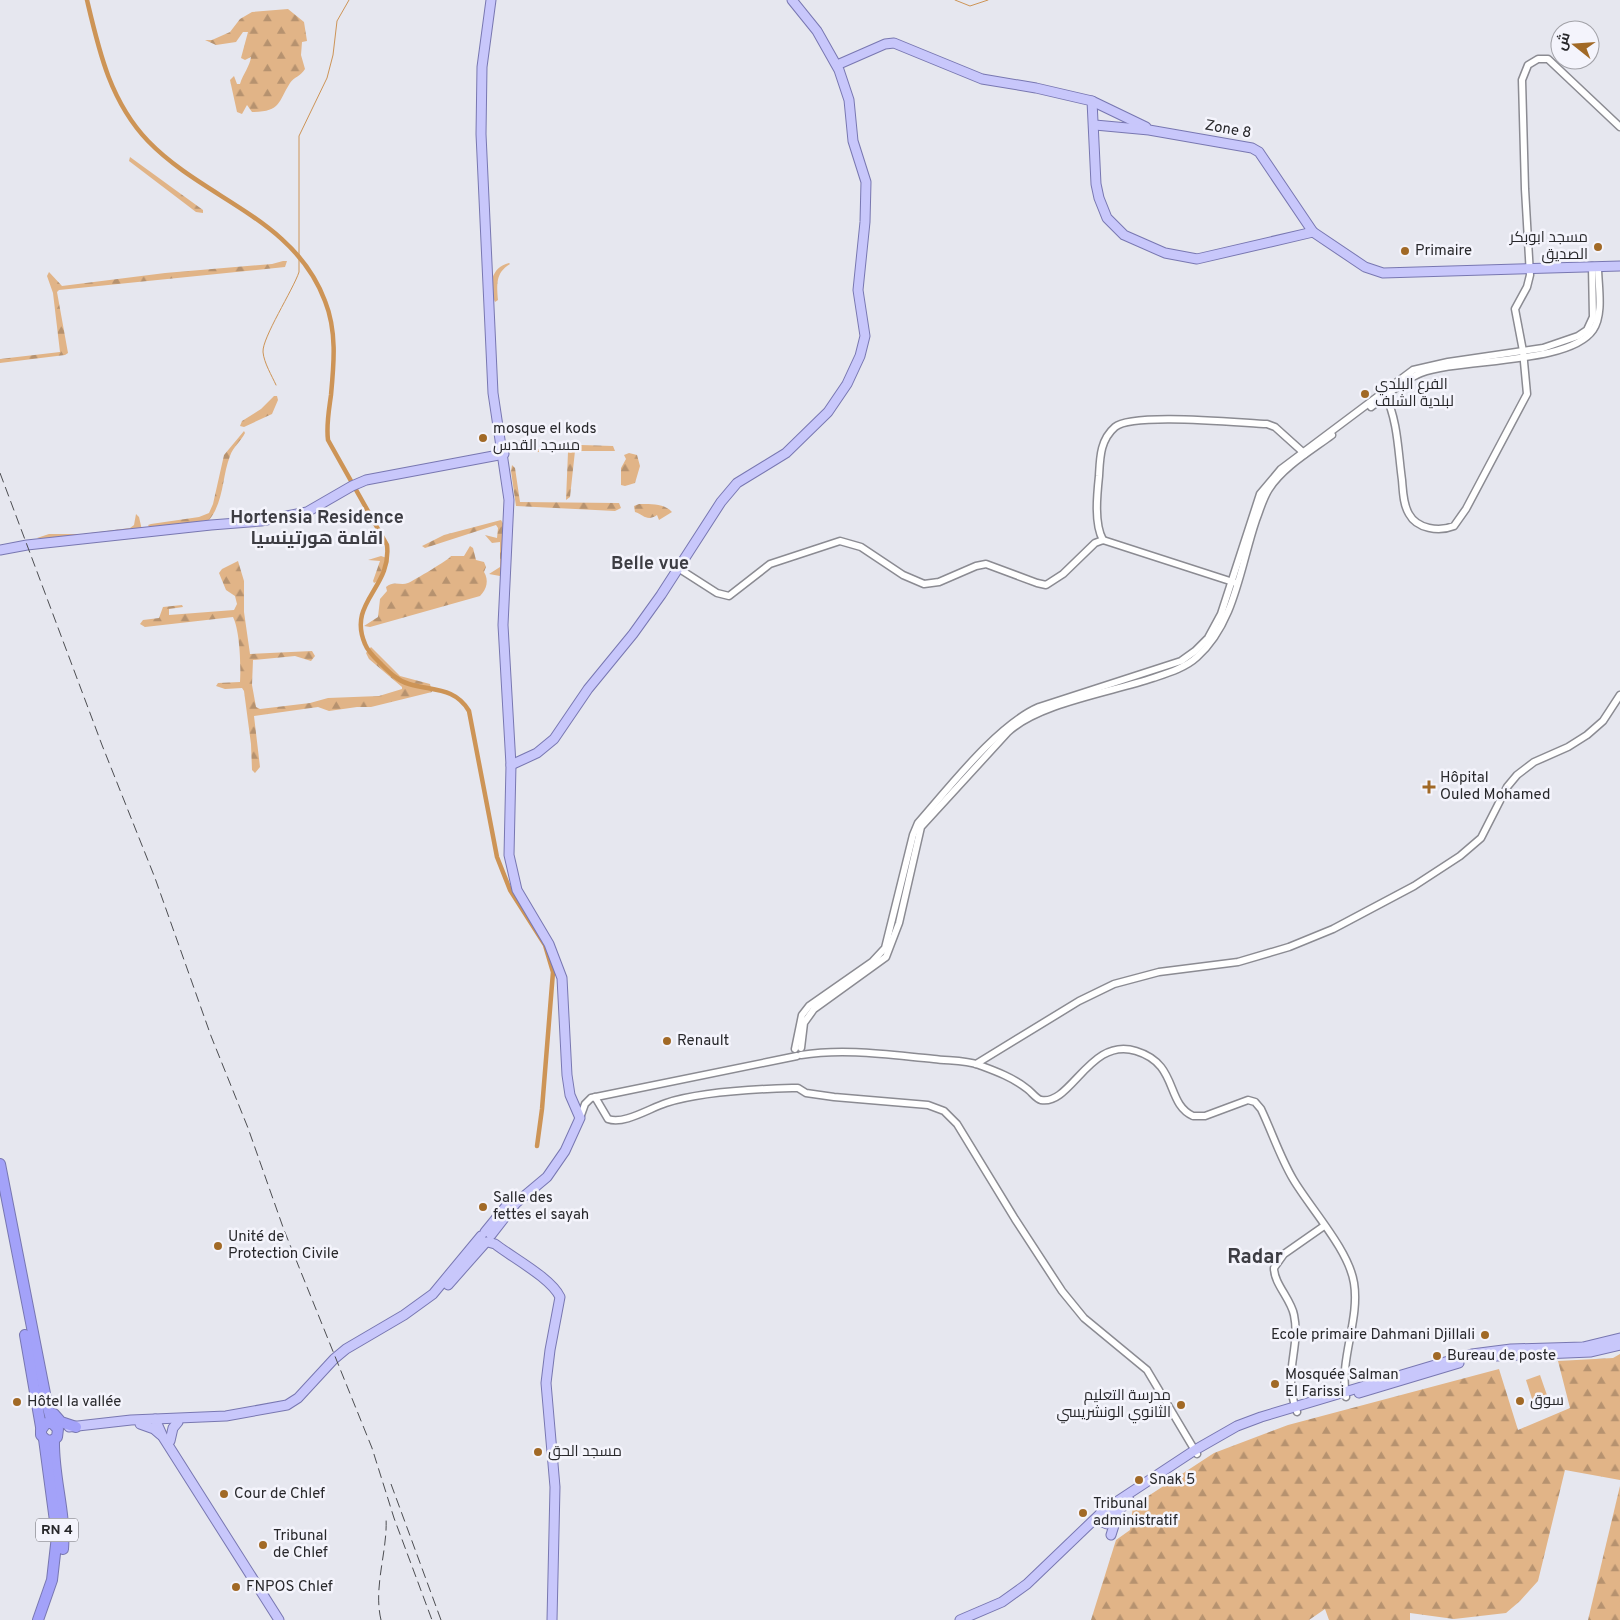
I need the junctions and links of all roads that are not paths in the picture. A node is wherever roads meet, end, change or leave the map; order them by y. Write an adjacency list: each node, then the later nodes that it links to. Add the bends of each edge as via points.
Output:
1 (491, 0): 15 (main road, via 482,67 481,134 492,383)
2 (792, 0): 3 (main road, via 817,31)
3 (836, 65): 4 (main road, via 885,44 898,44 982,79); 18 (main road, via 848,95 854,141 866,182 865,230 858,290 866,330 864,341 850,378 828,412 786,453 735,485)
4 (1092, 102): 5 (main road); 7 (main road)
5 (1095, 125): 7 (main road, Zone 8); 8 (main road, via 1098,198 1114,226 1132,240 1173,256 1197,259)
6 (1620, 127): 11 (street, via 1548,59 1538,59 1525,69 1522,80 1524,189)
7 (1154, 131): 8 (main road, Zone 8, via 1243,145 1256,150)
8 (1313, 232): 11 (main road, via 1365,267 1382,273)
9 (1595, 266): 10 (main road); 11 (main road); 12 (street, via 1598,317 1592,332 1559,350)
10 (1620, 266)
11 (1530, 268): 12 (street, via 1527,287 1515,309)
12 (1524, 354): 13 (street, via 1417,368); 13 (street, via 1527,394 1466,509 1450,528 1436,530 1409,515 1404,499 1395,421)
13 (1385, 393): 14 (street); 14 (street)
14 (1304, 453): 16 (street, via 1267,424 1190,419 1133,420 1120,424 1110,432 1101,452 1098,524); 19 (street, via 1264,488)
15 (504, 454): 17 (main road, via 366,480 307,512 280,518); 21 (main road, via 509,519 503,625)
16 (1103, 540): 18 (street, via 1095,543 1063,574 1046,584 986,564 939,582 924,584 903,575 860,547 842,541 770,564 726,597); 19 (street)
17 (0, 550)
18 (678, 568): 21 (main road, via 554,739 537,753)
19 (1234, 582): 22 (street, via 1228,614 1214,640 1186,665 1014,724 923,824 896,932 886,957 814,1009 804,1023)
20 (1620, 695): 23 (street, via 1603,721 1584,737 1522,770 1507,787 1481,838 1414,886 1333,929 1289,947 1238,962 1159,972 1114,984)
21 (511, 765): 25 (main road, via 508,839 511,873 517,890 551,949 562,978 567,1075 570,1095)
22 (799, 1051): 23 (street, via 867,1053); 24 (street, via 784,1059)
23 (976, 1064): 28 (street, via 1014,1080 1044,1100 1060,1093 1106,1052 1124,1048 1150,1055 1161,1065 1182,1106 1193,1116 1205,1116 1244,1101 1256,1102 1292,1177)
24 (595, 1097): 25 (street, via 587,1101); 44 (street, via 608,1119 612,1120 688,1098 792,1088 834,1097 928,1104 944,1111 957,1124 1062,1291 1084,1318 1147,1370)
25 (580, 1118): 29 (main road, via 565,1151 542,1182 516,1203)
26 (0, 1164): 32 (highway)
27 (0, 1198): 40 (highway)
28 (1324, 1226): 33 (street, via 1347,1262 1354,1284); 34 (street, via 1284,1254 1274,1268 1294,1315 1290,1380)
29 (488, 1238): 35 (main road, via 441,1292 346,1349 294,1401 279,1408); 53 (main road, via 560,1297 546,1383 556,1504)
30 (1620, 1338): 33 (main road, via 1583,1347 1511,1349 1472,1354)
31 (1620, 1344): 33 (main road, via 1590,1352 1483,1358)
32 (44, 1394): 38 (highway); 41 (highway, via 58,1420)
33 (1345, 1394): 34 (main road)
34 (1296, 1409): 44 (main road, via 1237,1426)
35 (206, 1417): 36 (main road); 37 (main road)
36 (158, 1422): 37 (main road); 39 (main road); 41 (main road); 43 (main road)
37 (178, 1422): 43 (main road)
38 (53, 1424): 40 (highway, via 46,1423); 41 (main road); 42 (highway, via 58,1429)
39 (140, 1424): 42 (main road, via 82,1429); 43 (main road)
40 (41, 1427): 42 (highway, via 41,1435)
41 (76, 1427)
42 (52, 1439): 49 (highway, RN 4, via 57,1536 52,1580); 50 (highway, RN 4, via 64,1534 58,1582)
43 (167, 1439): 51 (main road); 52 (main road)
44 (1196, 1452): 45 (main road); 46 (main road)
45 (1120, 1506): 46 (main road, via 1112,1517 1108,1512); 47 (main road)
46 (1101, 1516): 48 (main road, via 1040,1580)
47 (1111, 1535)
48 (992, 1609): 54 (main road); 55 (main road)
49 (38, 1620)
50 (46, 1620)
51 (279, 1620)
52 (283, 1620)
53 (552, 1620)
54 (960, 1620)
55 (973, 1620)

